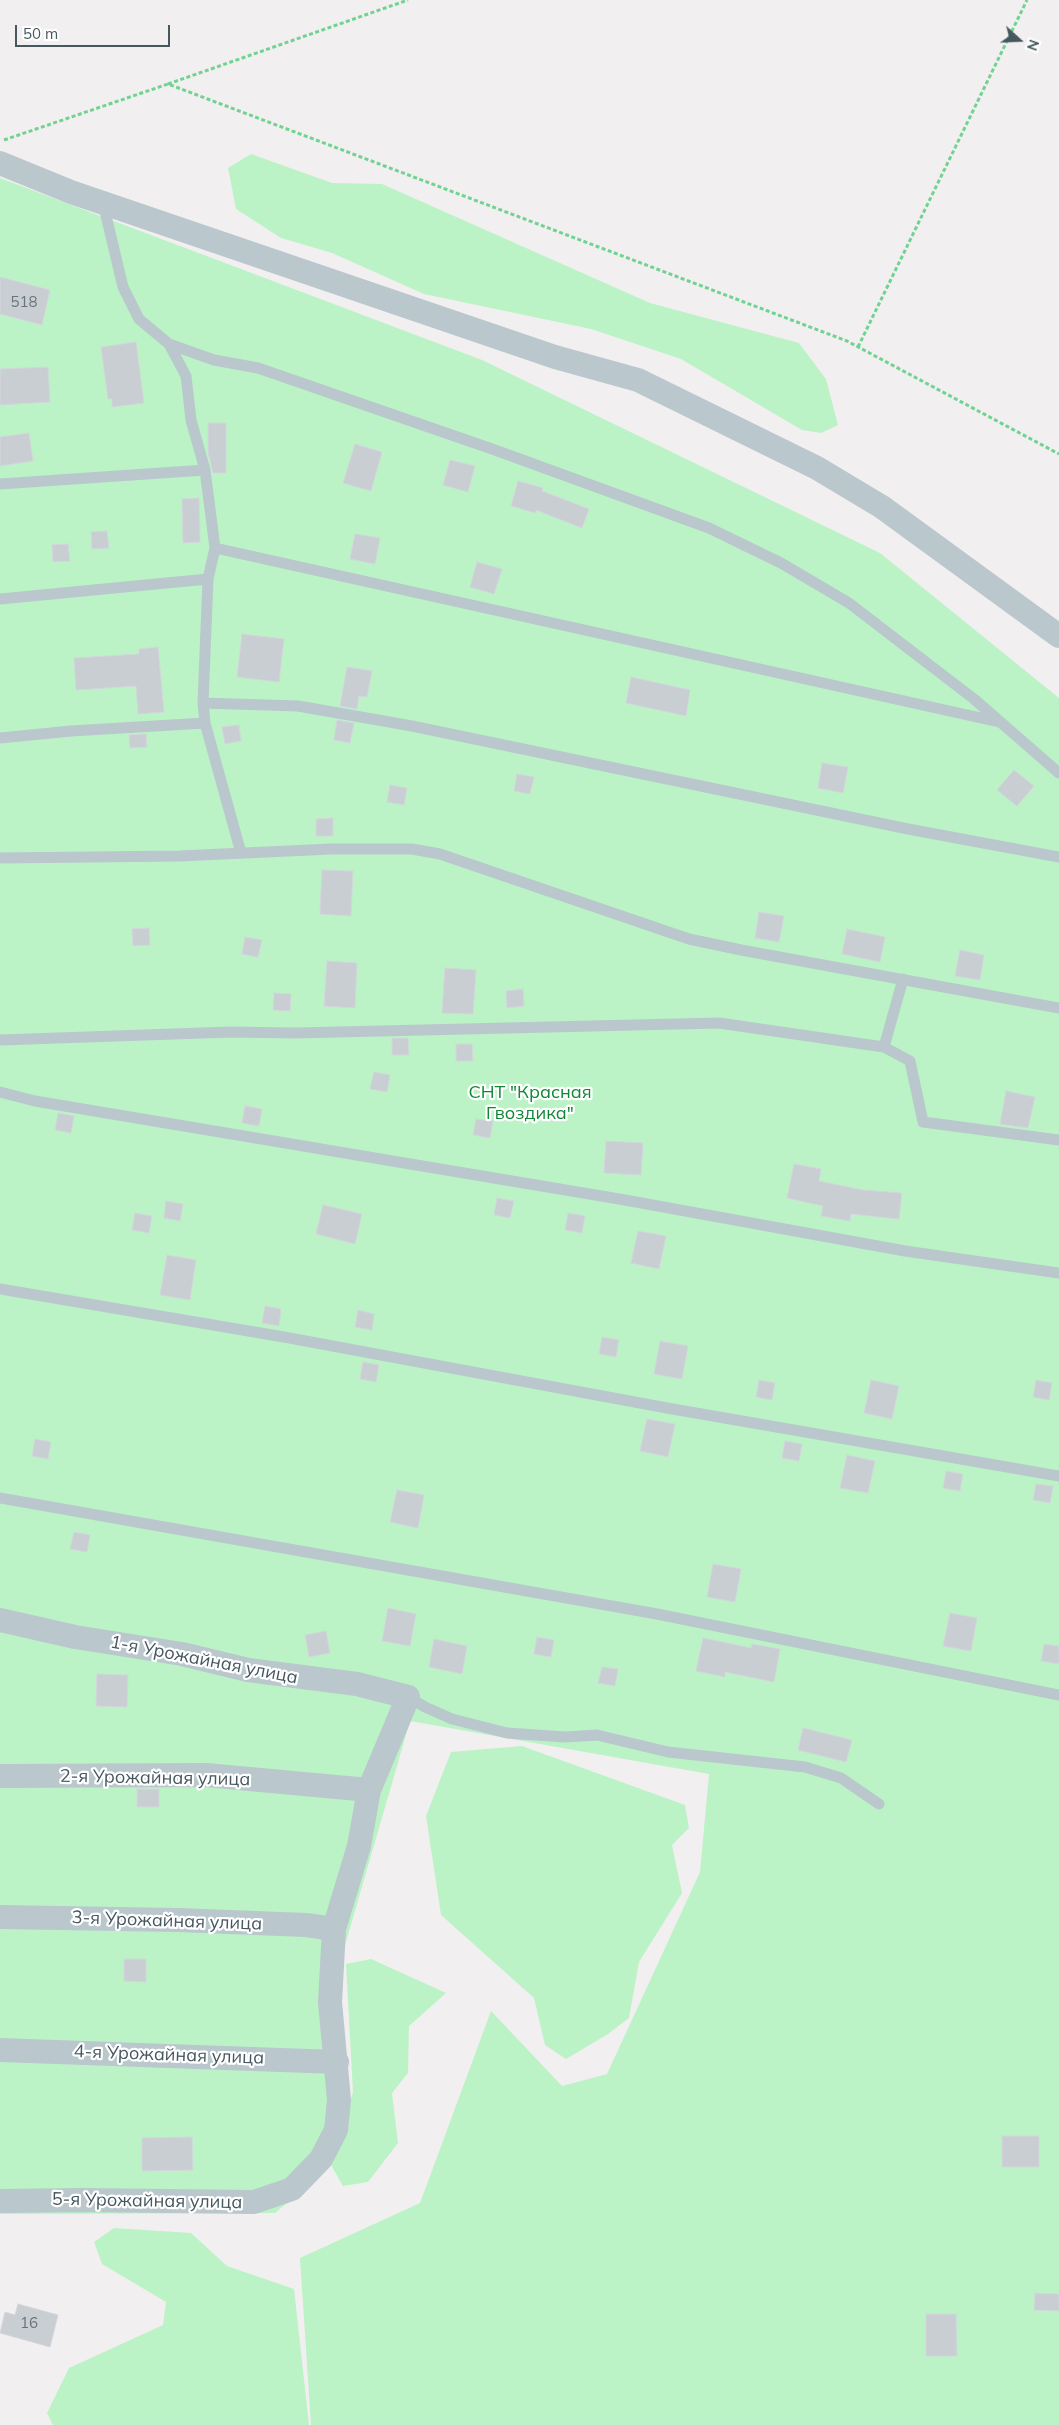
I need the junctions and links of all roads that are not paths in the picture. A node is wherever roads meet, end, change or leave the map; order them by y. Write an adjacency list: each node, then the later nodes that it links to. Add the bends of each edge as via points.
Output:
1 (0, 163): 2 (street)
2 (103, 204): 3 (lane, via 123,287 139,319); 9 (street, via 555,357 638,380 817,468 882,507)
3 (168, 344): 4 (lane, via 186,376 191,420); 12 (lane, via 214,360 258,368 708,528 781,563 849,603)
4 (205, 470): 5 (lane); 6 (lane)
5 (0, 484)
6 (215, 548): 7 (lane); 12 (lane)
7 (208, 579): 8 (lane); 10 (lane)
8 (0, 599)
9 (1059, 636)
10 (203, 703): 11 (lane); 17 (lane, via 298,706 412,726)
11 (205, 723): 13 (lane, via 71,730); 15 (lane)
12 (1001, 723): 14 (lane)
13 (0, 738)
14 (1059, 773)
15 (242, 853): 16 (lane); 18 (lane, via 412,849 440,854 689,938)
16 (0, 858)
17 (1059, 858)
18 (903, 979): 19 (lane); 21 (lane)
19 (1059, 1008)
20 (0, 1040): 21 (lane, via 230,1032 719,1023)
21 (884, 1048): 23 (lane, via 910,1061 923,1122)
22 (0, 1092): 24 (lane, via 35,1101 625,1200 905,1251)
23 (1059, 1140)
24 (1059, 1273)
25 (0, 1289): 26 (lane)
26 (1059, 1476)
27 (0, 1498): 29 (lane, via 657,1614)
28 (0, 1620): 30 (street, 1-я Урожайная улица, via 75,1637 182,1654 248,1670 357,1684)
29 (1059, 1695)
30 (408, 1697): 32 (street); 33 (lane, via 467,1724 507,1733 597,1735 668,1752 805,1767 841,1778)
31 (0, 1776): 32 (street, 2-я Урожайная улица, via 206,1775)
32 (369, 1790): 35 (street, via 359,1846)
33 (879, 1804)
34 (0, 1917): 35 (street, 3-я Урожайная улица, via 178,1920)
35 (334, 1929): 37 (street, via 330,2002)
36 (0, 2050): 37 (street, 4-я Урожайная улица)
37 (337, 2062): 38 (street, 5-я Урожайная улица, via 339,2100 336,2130 321,2159 292,2189 254,2202)
38 (0, 2201)

